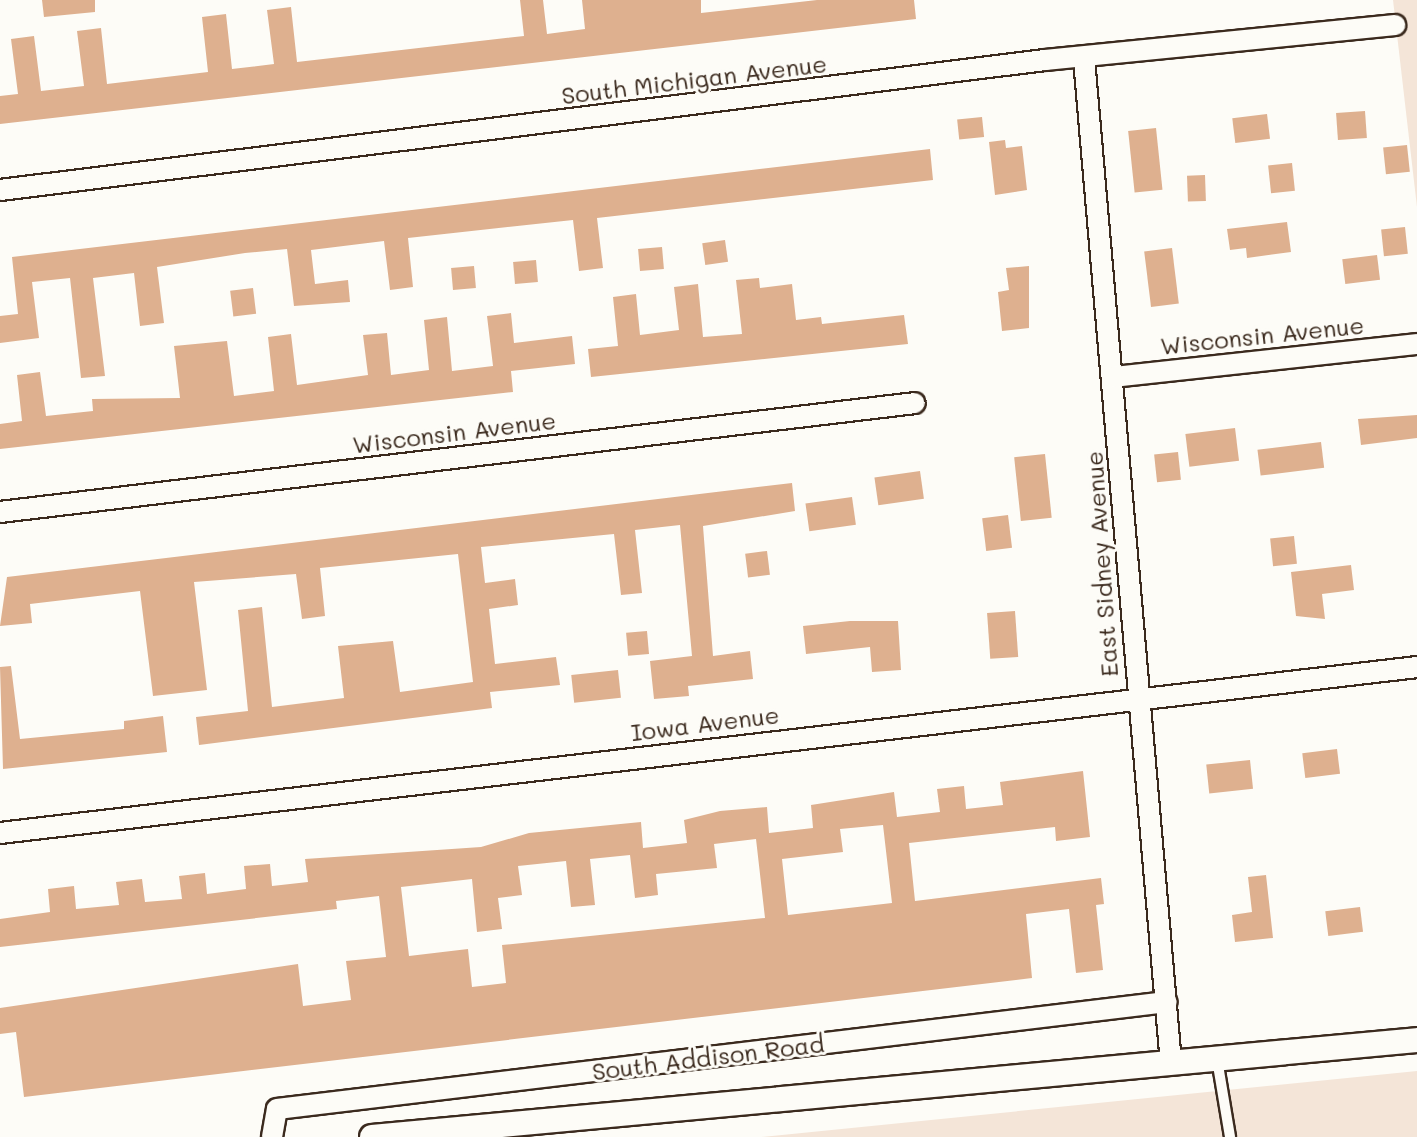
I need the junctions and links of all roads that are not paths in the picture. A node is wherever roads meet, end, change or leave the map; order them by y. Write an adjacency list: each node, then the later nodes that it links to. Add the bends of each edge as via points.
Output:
1 (1395, 25): 2 (street, South Michigan Avenue)
2 (1084, 59): 3 (street, South Michigan Avenue); 5 (street, East Sidney Avenue)
3 (0, 190)
4 (1417, 344): 5 (street, Wisconsin Avenue)
5 (1113, 377): 9 (street, East Sidney Avenue)
6 (915, 403): 7 (street, Wisconsin Avenue)
7 (0, 512)
8 (1417, 667): 9 (street, Iowa Avenue)
9 (1137, 704): 10 (street, Iowa Avenue); 11 (street, East Sidney Avenue)
10 (0, 833)
11 (1167, 1002): 14 (street, East Sidney Avenue); 15 (street, South Addison Road, via 277,1109)
12 (1417, 1040): 13 (street, South Addison Road)
13 (1217, 1059): 14 (street, South Addison Road); 17 (lane)
14 (1171, 1064): 16 (street, South Addison Road)
15 (272, 1137)
16 (372, 1137)
17 (1230, 1137)

